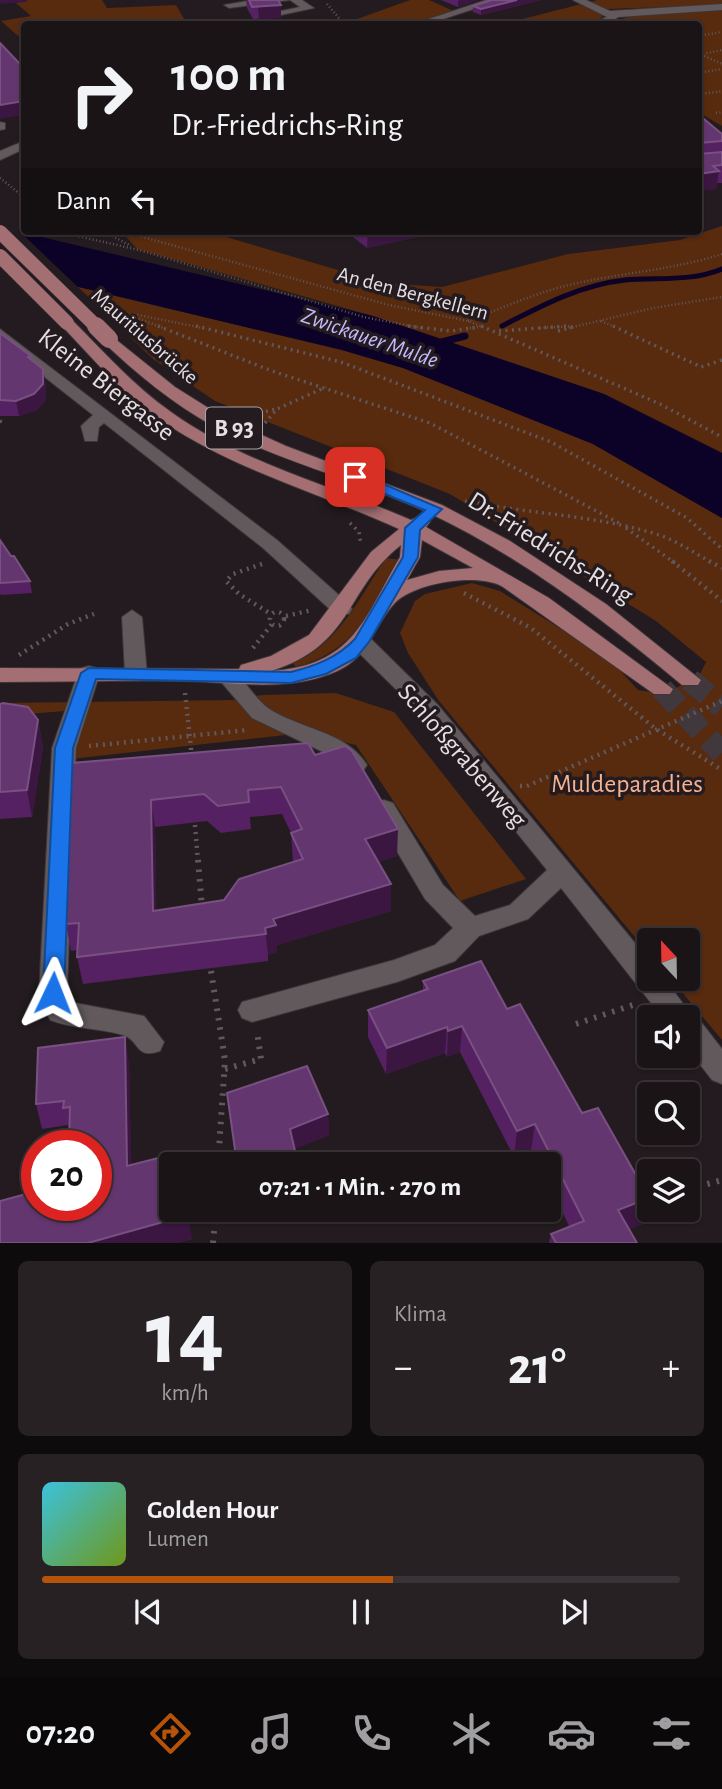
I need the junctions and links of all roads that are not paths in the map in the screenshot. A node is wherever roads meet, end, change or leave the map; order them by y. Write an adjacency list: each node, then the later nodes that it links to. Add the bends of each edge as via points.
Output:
1 (285, 0): 5 (street)
2 (295, 0): 7 (street, via 309,8)
3 (496, 0): 9 (street)
4 (578, 0): 8 (street)
5 (229, 5)
6 (722, 7): 8 (street)
7 (284, 13)
8 (611, 14): 10 (street)
9 (429, 21)
10 (608, 21)
11 (21, 146): 12 (street)
12 (3, 153)
13 (0, 232): 18 (main road, Mauritiusbrücke / B 93, bridge, via 109,339 184,401 254,438)
14 (0, 256): 19 (main road, Mauritiusbrücke / B 93, bridge, via 138,395 170,419 208,441)
15 (0, 334): 16 (street, Kleine Biergasse)
16 (103, 415): 17 (street, via 90,426); 22 (street, Kleine Biergasse, via 270,544)
17 (91, 437)
18 (435, 509): 19 (main road, Dr.-Friedrichs-Ring); 29 (main road, Dr.-Friedrichs-Ring / B 93, via 573,588)
19 (413, 528): 20 (main road, Dr.-Friedrichs-Ring / B 93); 21 (main road, Dr.-Friedrichs-Ring, via 410,557); 22 (main road, Dr.-Friedrichs-Ring, via 381,553)
20 (500, 575): 21 (main road, via 437,575); 30 (main road, Dr.-Friedrichs-Ring / B 93)
21 (388, 598): 24 (main road, Dr.-Friedrichs-Ring)
22 (342, 609): 28 (main road, Dr.-Friedrichs-Ring, via 324,635 304,651)
23 (132, 617): 27 (street)
24 (361, 642): 28 (main road, Dr.-Friedrichs-Ring, via 337,663 305,675); 31 (street, Schloßgrabenweg, via 430,709)
25 (6, 667): 26 (main road, Dr.-Friedrichs-Ring)
26 (89, 673): 27 (main road, Dr.-Friedrichs-Ring); 35 (street, via 64,748 53,993 60,1012 134,1025)
27 (136, 674): 28 (main road, Dr.-Friedrichs-Ring)
28 (227, 676): 32 (street, via 260,713 331,746 362,770 434,892)
29 (690, 680)
30 (662, 689)
31 (562, 871): 32 (street, via 519,912); 33 (street, Schloßgrabenweg)
32 (470, 928): 34 (street, via 445,953 397,971)
33 (671, 1005)
34 (252, 1010)
35 (150, 1042)
36 (700, 1043): 37 (street)
37 (722, 1071)

